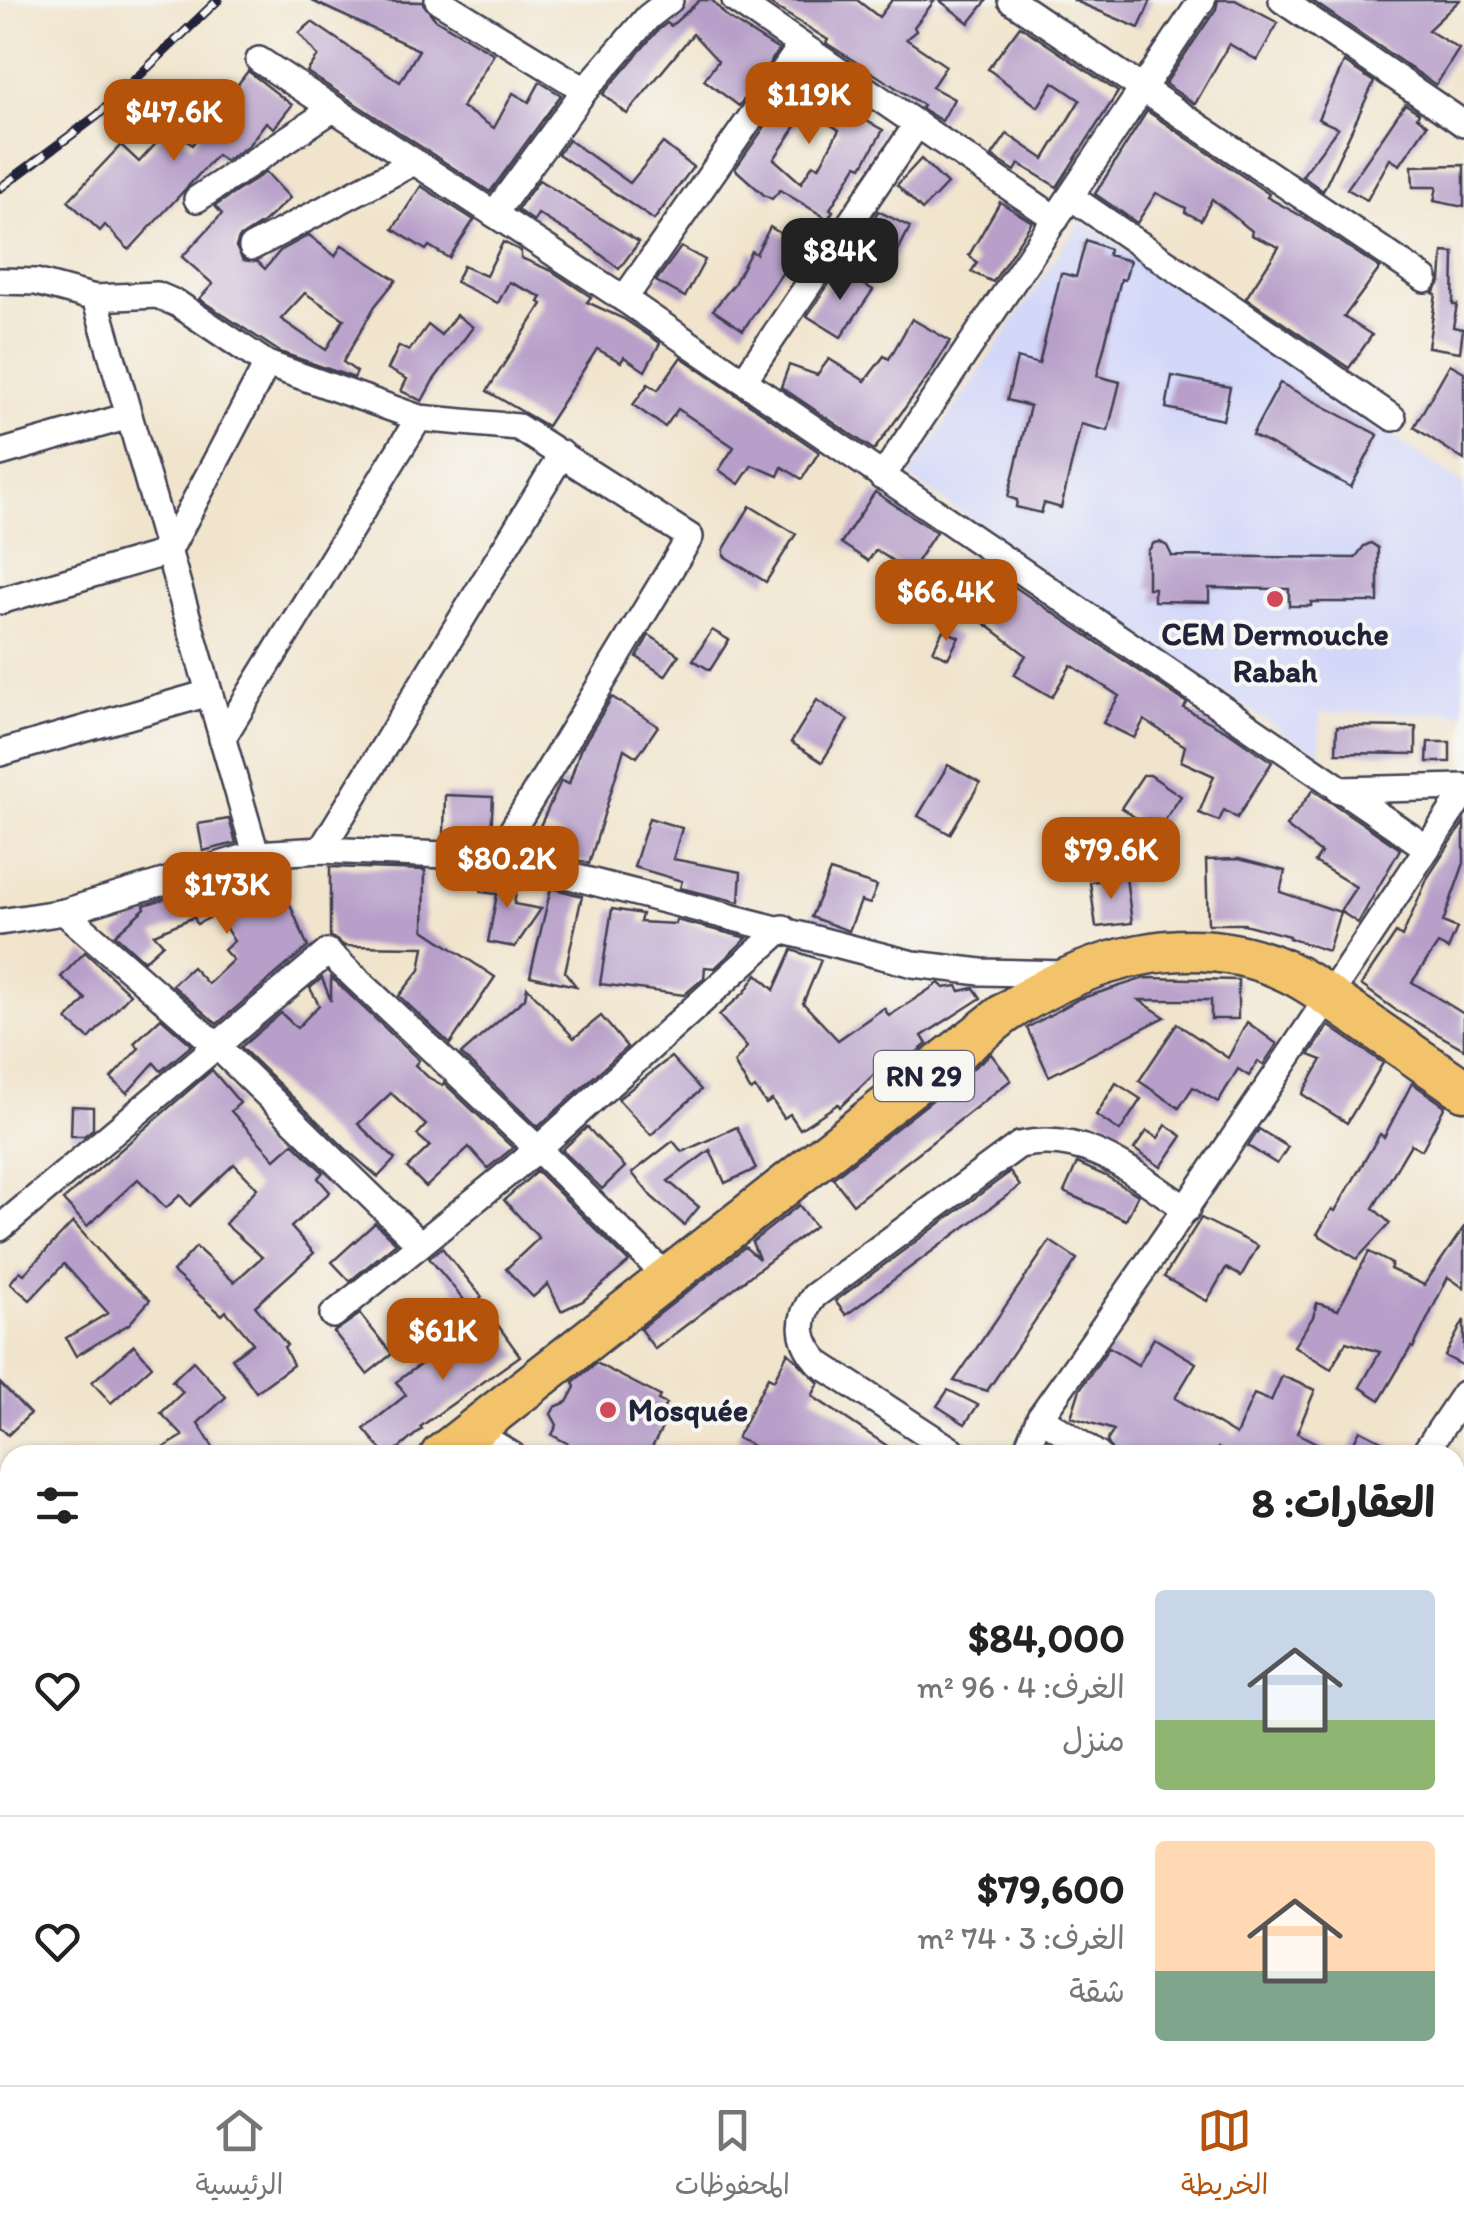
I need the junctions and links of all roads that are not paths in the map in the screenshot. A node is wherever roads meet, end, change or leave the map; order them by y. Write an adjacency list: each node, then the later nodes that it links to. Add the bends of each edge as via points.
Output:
1 (438, 0): 10 (street)
2 (670, 0): 10 (street)
3 (735, 0): 7 (street)
4 (1012, 0): 9 (street)
5 (1202, 0): 9 (street)
6 (1282, 0): 12 (street)
7 (802, 46): 13 (street); 23 (street)
8 (259, 60): 11 (street)
9 (1144, 89): 15 (street); 20 (street)
10 (585, 90): 17 (street)
11 (332, 108): 14 (street); 16 (street)
12 (1464, 124)
13 (916, 126): 18 (street); 25 (street)
14 (414, 162): 17 (street); 19 (street)
15 (1070, 197): 18 (street); 28 (street)
16 (198, 198)
17 (494, 214): 23 (street)
18 (1056, 219): 31 (street)
19 (252, 247)
20 (1425, 279)
21 (0, 281): 22 (street, via 36,282)
22 (94, 298): 24 (street, via 157,294); 26 (street)
23 (624, 299): 25 (street)
24 (267, 364): 27 (street); 32 (street)
25 (744, 380): 31 (street)
26 (128, 416): 29 (street); 32 (street)
27 (419, 418): 30 (street, via 518,427); 35 (street)
28 (1394, 418)
29 (0, 453)
30 (562, 454): 40 (street); 42 (street, via 690,538)
31 (882, 478): 38 (street)
32 (168, 552): 33 (street); 34 (street)
33 (0, 601)
34 (209, 693): 35 (street); 36 (street)
35 (222, 739): 41 (street)
36 (0, 753)
37 (1464, 789): 38 (street); 39 (street)
38 (1339, 790): 39 (street)
39 (1428, 848): 47 (street)
40 (321, 850): 41 (street); 42 (street)
41 (256, 854): 43 (street)
42 (496, 857): 45 (street)
43 (64, 912): 44 (street); 48 (street)
44 (0, 922)
45 (783, 928): 46 (street, via 913,964); 50 (street)
46 (1072, 974): 47 (main road, RN 29, via 1139,953 1190,950 1242,956 1286,971); 54 (main road, RN 29, via 1004,1014)
47 (1330, 998): 49 (main road, RN 29); 51 (street)
48 (217, 1046): 50 (street, via 328,952); 52 (street); 53 (street)
49 (1464, 1090)
50 (538, 1149): 53 (street); 54 (street)
51 (1188, 1210): 57 (street); 61 (street, via 1104,1154 1040,1140 1019,1145 814,1296 800,1323 807,1350)
52 (0, 1228)
53 (420, 1244): 55 (street)
54 (666, 1276): 58 (main road, RN 29)
55 (333, 1315)
56 (1464, 1394): 64 (street)
57 (1040, 1416): 62 (street); 63 (street)
58 (472, 1431): 59 (main road, RN 29); 60 (street)
59 (453, 1445)
60 (495, 1445)
61 (943, 1445)
62 (1028, 1445)
63 (1083, 1445)
64 (1430, 1445)

